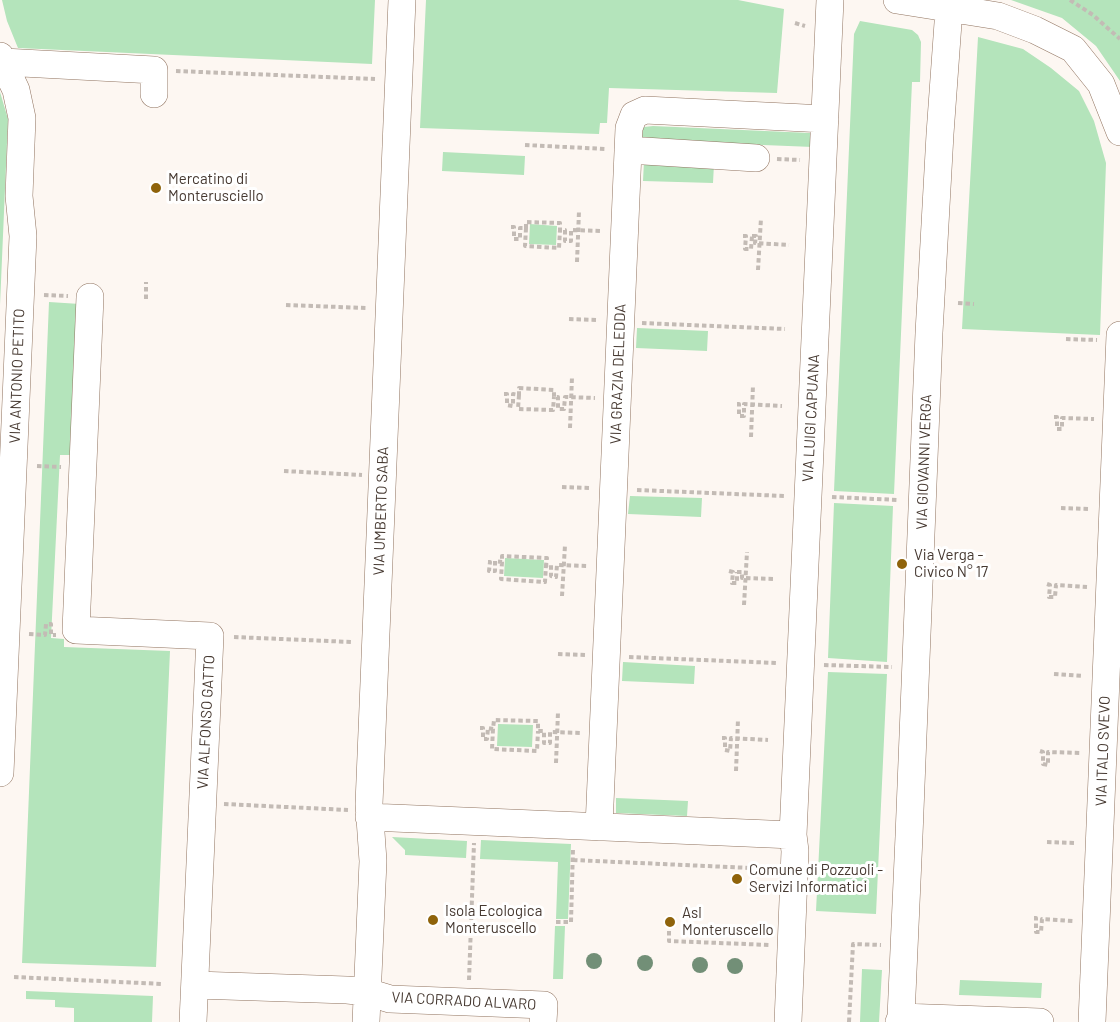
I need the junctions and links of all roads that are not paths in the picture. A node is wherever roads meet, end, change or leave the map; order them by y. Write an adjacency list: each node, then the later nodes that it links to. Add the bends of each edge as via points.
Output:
1 (402, 0): 15 (street, VIA UMBERTO SABA)
2 (830, 0): 7 (street, VIA LUIGI CAPUANA)
3 (897, 0): 4 (street)
4 (949, 9): 8 (street, via 998,16 1073,49 1101,84); 20 (street, VIA GIOVANNI VERGA, via 931,310)
5 (2, 59): 6 (street); 14 (street, VIA ANTONIO PETITO, via 16,90 22,118 19,196 24,236)
6 (154, 82)
7 (825, 119): 9 (street, VIA GRAZIA DELEDDA, via 639,111); 17 (street, VIA LUIGI CAPUANA)
8 (1120, 132)
9 (620, 150): 10 (street); 16 (street, VIA GRAZIA DELEDDA)
10 (756, 158)
11 (78, 297): 18 (street, VIA ALFONSO GATTO, via 76,630 210,636)
12 (1112, 338): 13 (street, VIA ITALO SVEVO)
13 (1105, 681): 26 (street, VIA ITALO SVEVO)
14 (0, 773)
15 (360, 813): 16 (street); 19 (street, VIA UMBERTO SABA, via 373,861)
16 (598, 826): 17 (street)
17 (793, 835): 24 (street, VIA LUIGI CAPUANA)
18 (195, 985): 19 (street); 21 (street, VIA ALFONSO GATTO)
19 (367, 992): 22 (street, VIA UMBERTO SABA); 23 (street, VIA CORRADO ALVARO, via 390,999 544,1005)
20 (900, 1019): 25 (street)
21 (193, 1022)
22 (366, 1022)
23 (543, 1022)
24 (788, 1022)
25 (1040, 1022)
26 (1092, 1022)

